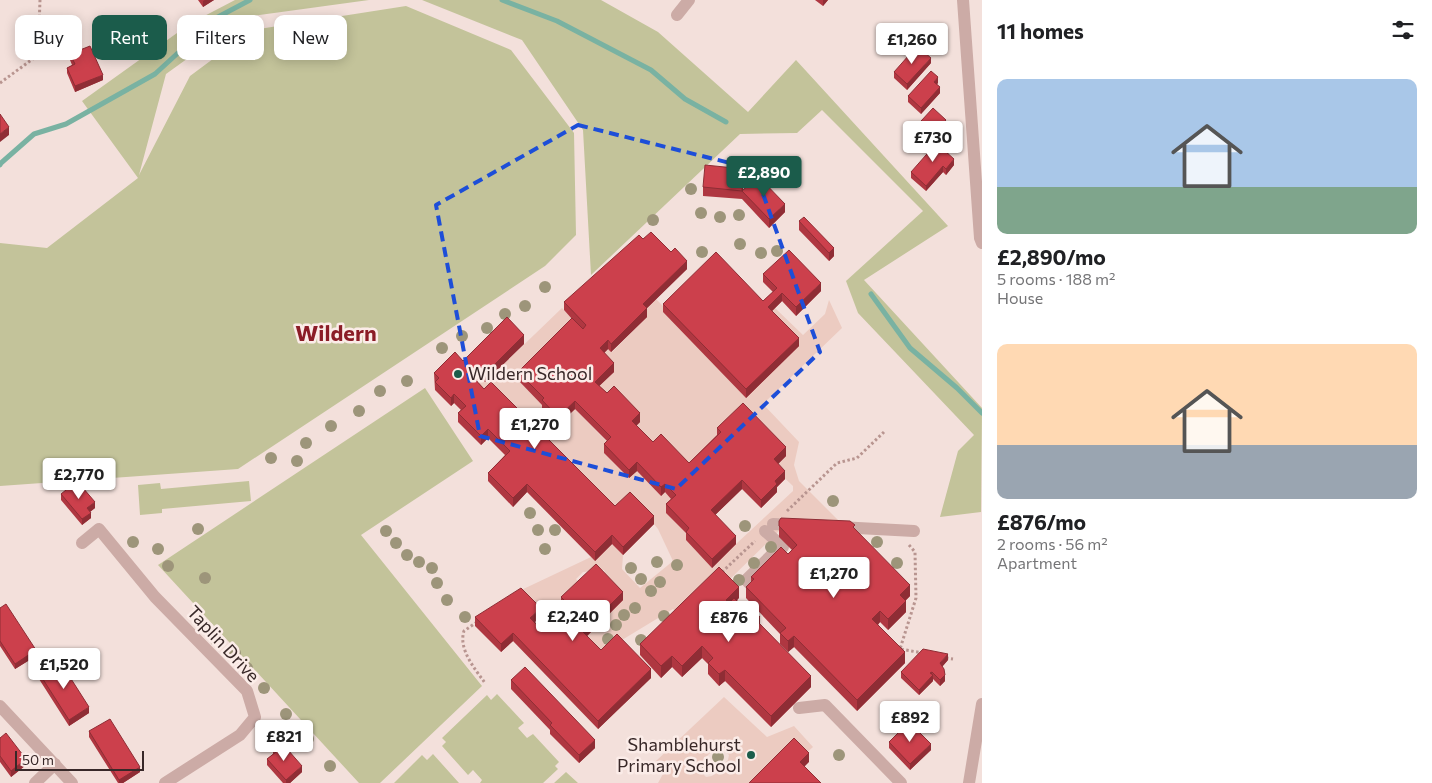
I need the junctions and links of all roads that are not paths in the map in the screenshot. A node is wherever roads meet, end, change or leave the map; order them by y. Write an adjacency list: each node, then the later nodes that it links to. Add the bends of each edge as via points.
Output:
1 (690, 0): 3 (street)
2 (963, 0): 4 (street)
3 (677, 15)
4 (982, 243)
5 (809, 525): 9 (street, via 769,527)
6 (827, 526): 7 (street)
7 (914, 531)
8 (82, 543): 16 (street, Taplin Drive, via 98,529 155,597 247,691 255,717 240,735)
9 (783, 550)
10 (982, 704): 18 (street)
11 (0, 706): 13 (street)
12 (799, 708): 17 (street, via 825,705)
13 (55, 764): 14 (street); 15 (street)
14 (35, 783)
15 (72, 783)
16 (165, 783)
17 (901, 783)
18 (969, 783)

